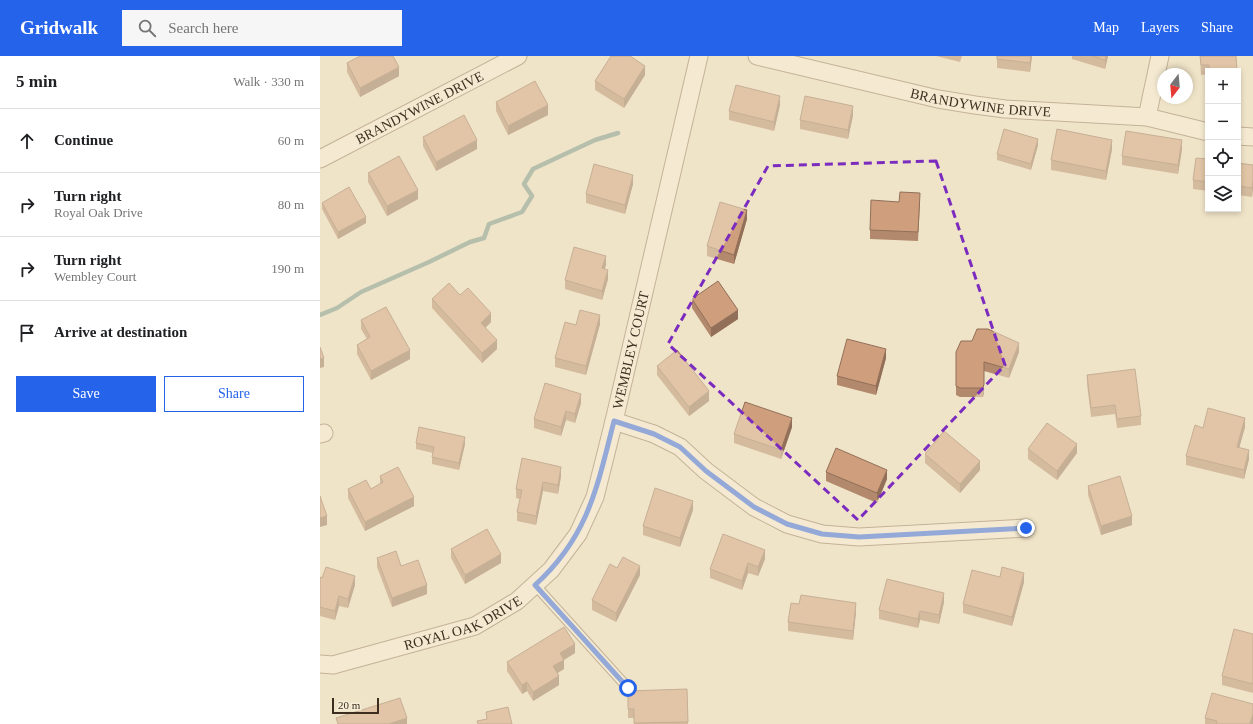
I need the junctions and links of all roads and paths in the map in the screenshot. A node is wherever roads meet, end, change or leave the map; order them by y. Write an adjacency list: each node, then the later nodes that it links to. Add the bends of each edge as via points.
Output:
1 (518, 56): 9 (street, BRANDYWINE DRIVE)
2 (699, 56): 10 (street, WEMBLEY COURT)
3 (757, 56): 5 (street, BRANDYWINE DRIVE, via 938,99 975,105)
4 (1160, 56): 5 (street)
5 (1147, 117): 6 (street, BRANDYWINE DRIVE)
6 (1205, 131)
7 (1241, 136): 8 (street)
8 (1253, 137)
9 (320, 159)
10 (614, 421): 11 (street, WEMBLEY COURT, via 654,434 680,447 706,471 754,507 787,524 822,534 859,537); 12 (street, ROYAL OAK DRIVE, via 595,497 578,534 551,570)
11 (1026, 528)
12 (535, 585): 13 (street, ROYAL OAK DRIVE, via 517,601 475,626 333,665); 14 (lane)
13 (320, 664)
14 (628, 688)

